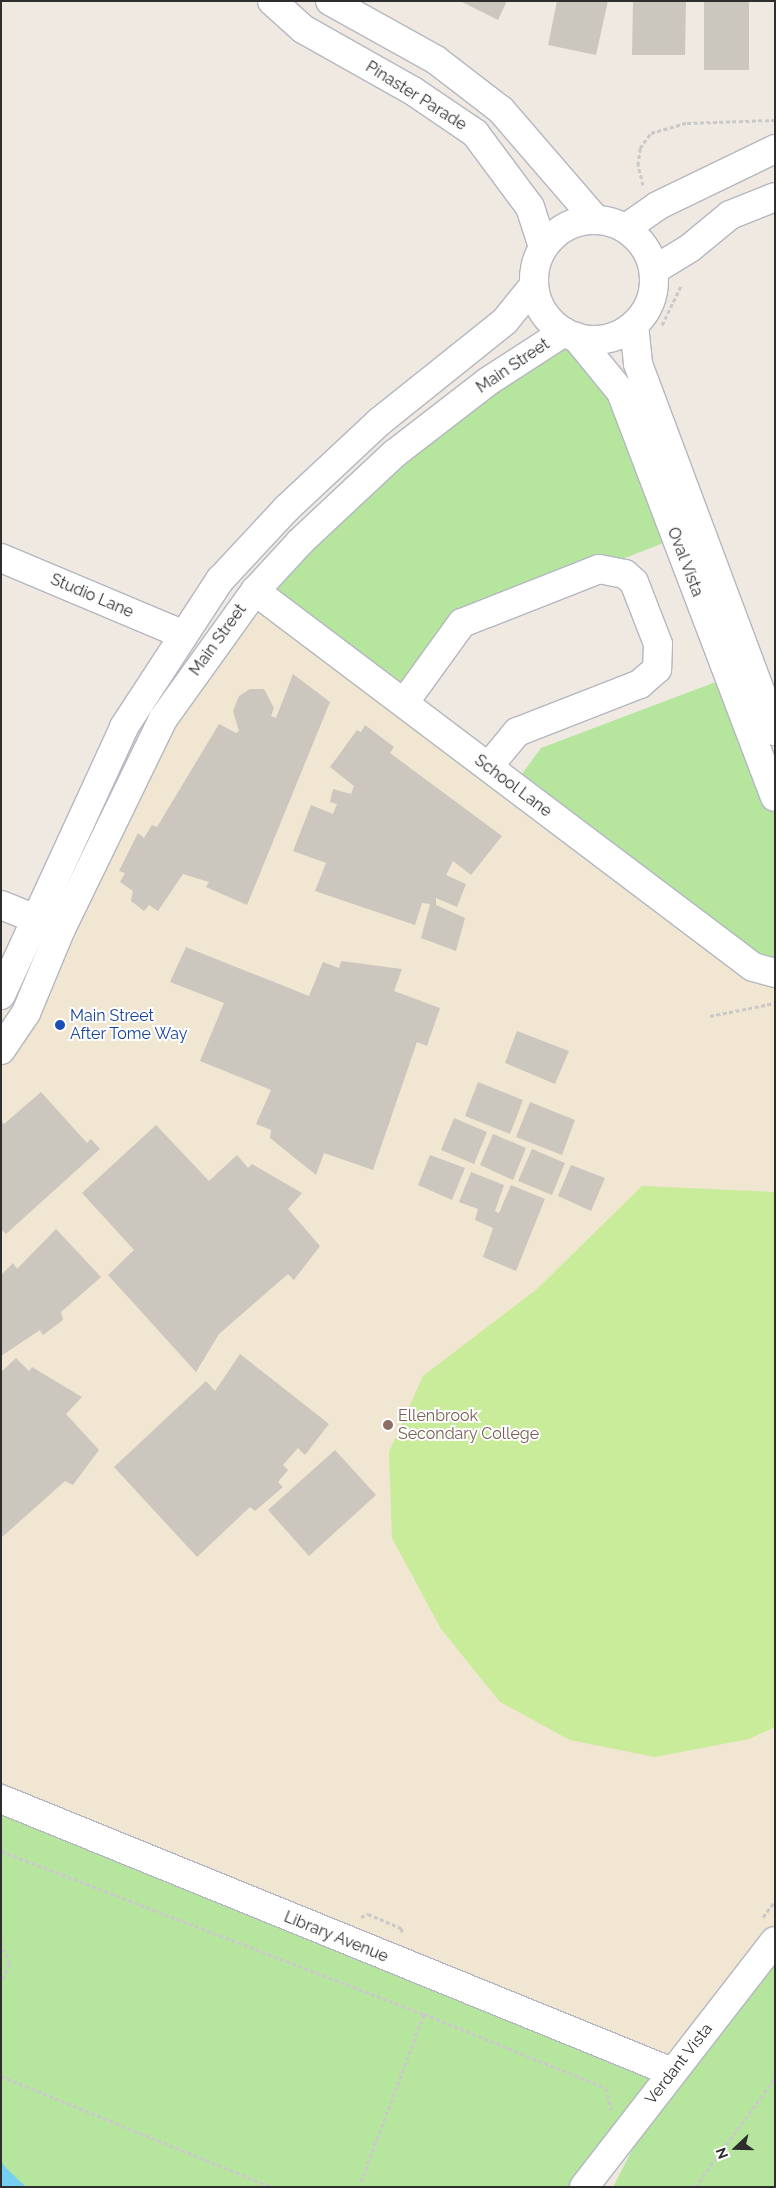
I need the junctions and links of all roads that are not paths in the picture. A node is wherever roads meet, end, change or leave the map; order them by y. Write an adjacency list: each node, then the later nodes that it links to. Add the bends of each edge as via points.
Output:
1 (272, 1): 7 (street, Pinaster Parade, via 303,29 413,91 475,133 530,207)
2 (330, 1): 5 (street, via 436,60 501,110)
3 (775, 149): 6 (street, via 656,206)
4 (775, 197): 8 (street, via 730,216)
5 (595, 219): 6 (street); 7 (street, via 575,222 556,232)
6 (626, 228): 8 (street, via 639,239)
7 (543, 247): 9 (street, via 535,265)
8 (654, 270): 10 (street)
9 (534, 285): 11 (street, via 538,304); 14 (street, Main Street, via 505,320 379,422 286,509 220,580)
10 (646, 328): 11 (street, via 606,339); 15 (street, Oval Vista, via 638,364)
11 (570, 335): 13 (street, Main Street, via 487,382 394,454 300,542); 15 (street, Oval Vista, via 622,392)
12 (1, 558): 14 (street, Studio Lane)
13 (255, 591): 16 (street, School Lane); 22 (street, Main Street, via 162,719)
14 (182, 634): 21 (street, Main Street, via 124,727)
15 (758, 694): 17 (street, Oval Vista); 19 (street, Oval Vista)
16 (404, 703): 18 (street, School Lane); 18 (street, via 462,623 599,569 613,568 625,574 634,582 658,644 657,669 640,684 517,732)
17 (775, 731)
18 (488, 767): 23 (street, School Lane, via 753,967)
19 (775, 797)
20 (1, 906): 21 (street)
21 (36, 920): 22 (street); 24 (street, Main Street)
22 (61, 930): 25 (street, Main Street, via 26,1013)
23 (775, 973)
24 (1, 995)
25 (1, 1050)
26 (1, 1800): 28 (street, Library Avenue)
27 (766, 1932): 28 (street, Verdant Vista)
28 (672, 2072): 29 (street, Verdant Vista)
29 (584, 2187)

